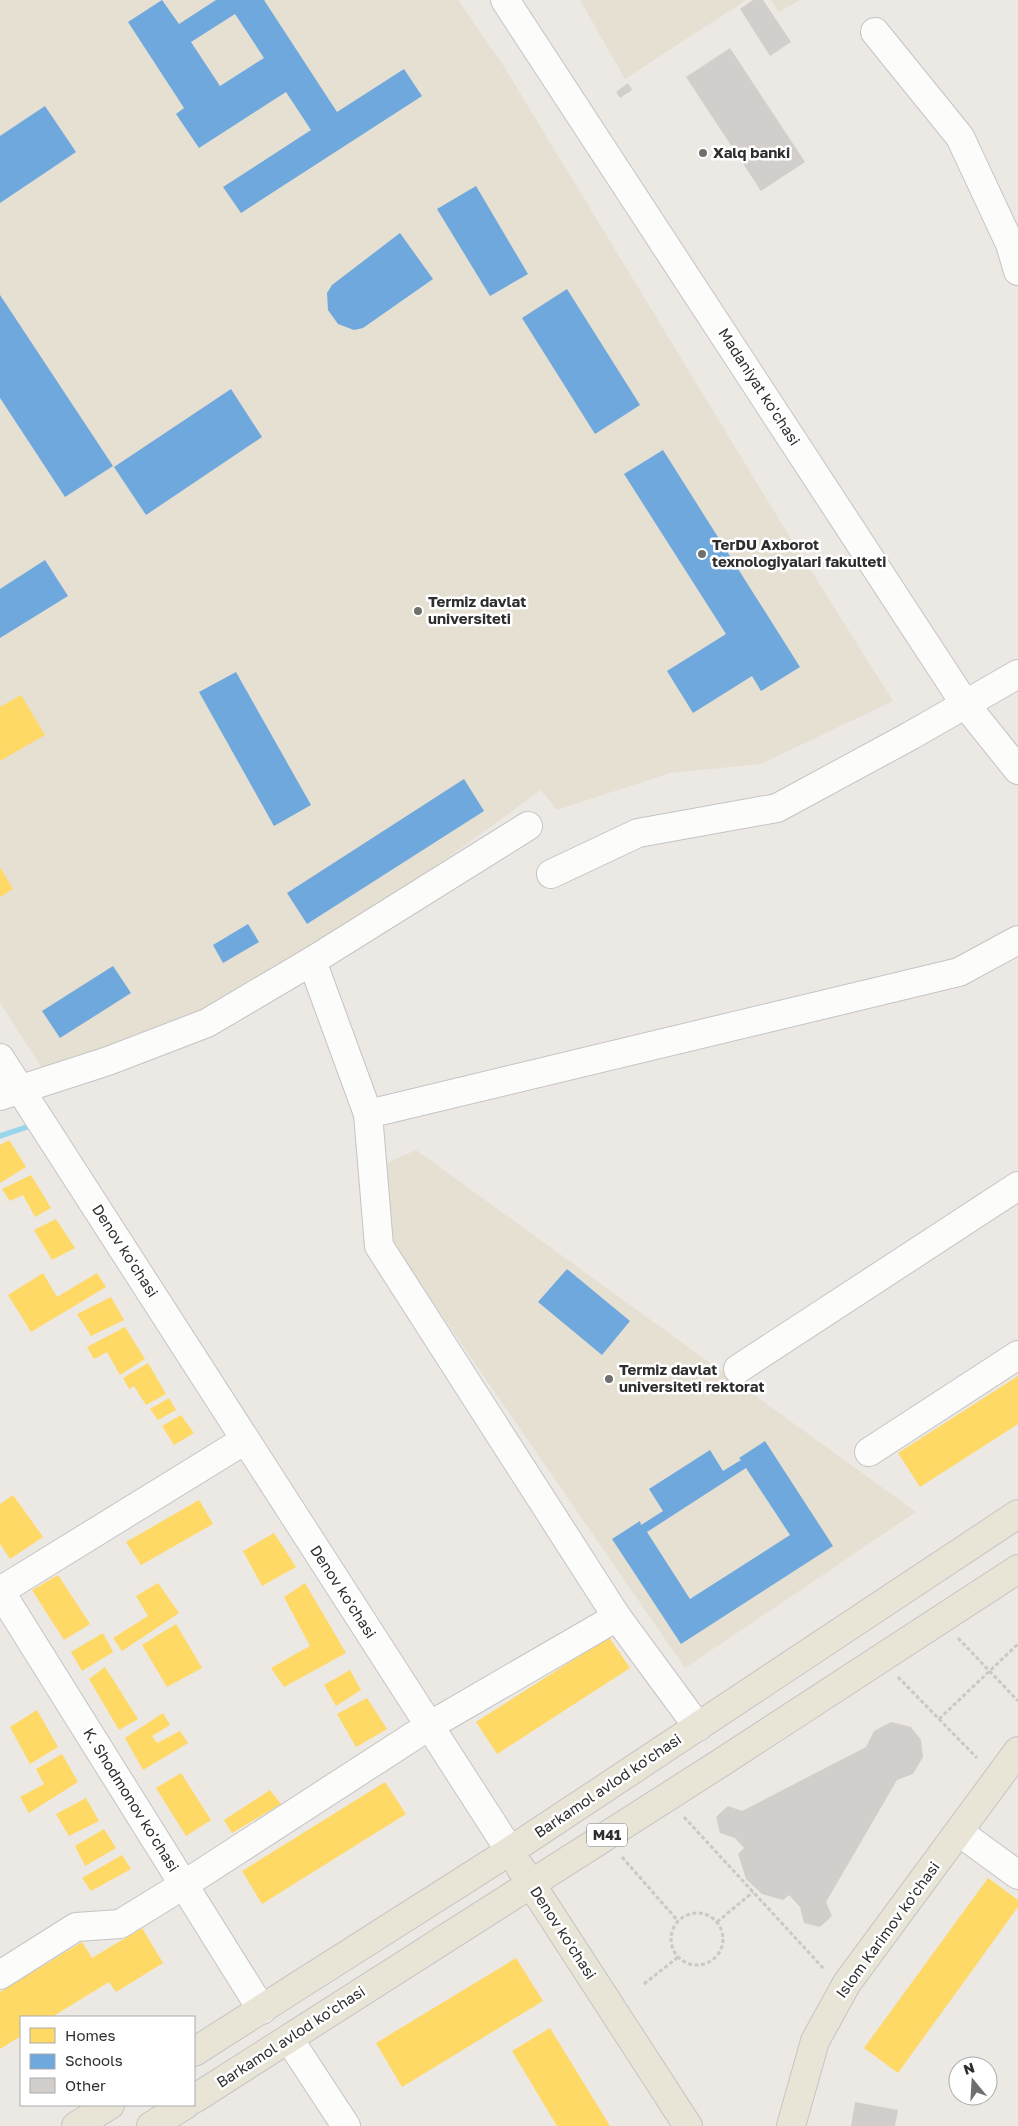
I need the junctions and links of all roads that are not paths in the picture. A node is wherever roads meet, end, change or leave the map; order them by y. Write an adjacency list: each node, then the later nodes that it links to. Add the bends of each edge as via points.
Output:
1 (504, 0): 5 (street, Madaniyat ko'chasi)
2 (875, 32): 3 (street, via 960,137 1010,244)
3 (1018, 271)
4 (1018, 674): 5 (street)
5 (965, 704): 6 (street, Madaniyat ko'chasi); 8 (street, via 777,808 638,833)
6 (1018, 770)
7 (528, 826): 10 (street)
8 (551, 874)
9 (1018, 940): 13 (street, via 959,972)
10 (312, 962): 12 (street, via 207,1023 108,1061); 13 (street)
11 (0, 1058): 12 (street, Denov ko'chasi)
12 (10, 1092): 17 (street, Denov ko'chasi)
13 (368, 1114): 22 (street, via 379,1246)
14 (1018, 1186): 16 (street)
15 (1018, 1355): 18 (street)
16 (738, 1370)
17 (245, 1440): 21 (street); 23 (street, Denov ko'chasi)
18 (869, 1452)
19 (1018, 1514): 24 (main road, Barkamol avlod ko'chasi / M41)
20 (1018, 1569): 29 (main road, Barkamol avlod ko'chasi / M41)
21 (0, 1591): 30 (street, K. Shodmonov ko'chasi)
22 (617, 1617): 23 (street); 24 (street)
23 (429, 1726): 27 (street, Denov ko'chasi); 30 (street)
24 (698, 1726): 27 (main road, Barkamol avlod ko'chasi / M41)
25 (1018, 1751): 26 (main road, Islom Karimov ko'chasi)
26 (959, 1832): 28 (street); 42 (main road, Islom Karimov ko'chasi, via 847,1983 815,2041)
27 (510, 1852): 29 (main road, Denov ko'chasi); 32 (main road, Barkamol avlod ko'chasi / M41)
28 (1018, 1875)
29 (531, 1883): 33 (main road, Barkamol avlod ko'chasi / M41); 41 (main road, Denov ko'chasi)
30 (185, 1884): 31 (street, via 120,1924 76,1927); 32 (street, K. Shodmonov ko'chasi)
31 (0, 1975)
32 (262, 2010): 34 (main road, Barkamol avlod ko'chasi / M41)
33 (289, 2039): 35 (main road, Barkamol avlod ko'chasi / M41); 40 (street)
34 (195, 2051)
35 (195, 2098)
36 (108, 2106): 38 (main road)
37 (183, 2106): 39 (main road)
38 (76, 2126)
39 (152, 2126)
40 (346, 2126)
41 (688, 2126)
42 (791, 2126)

